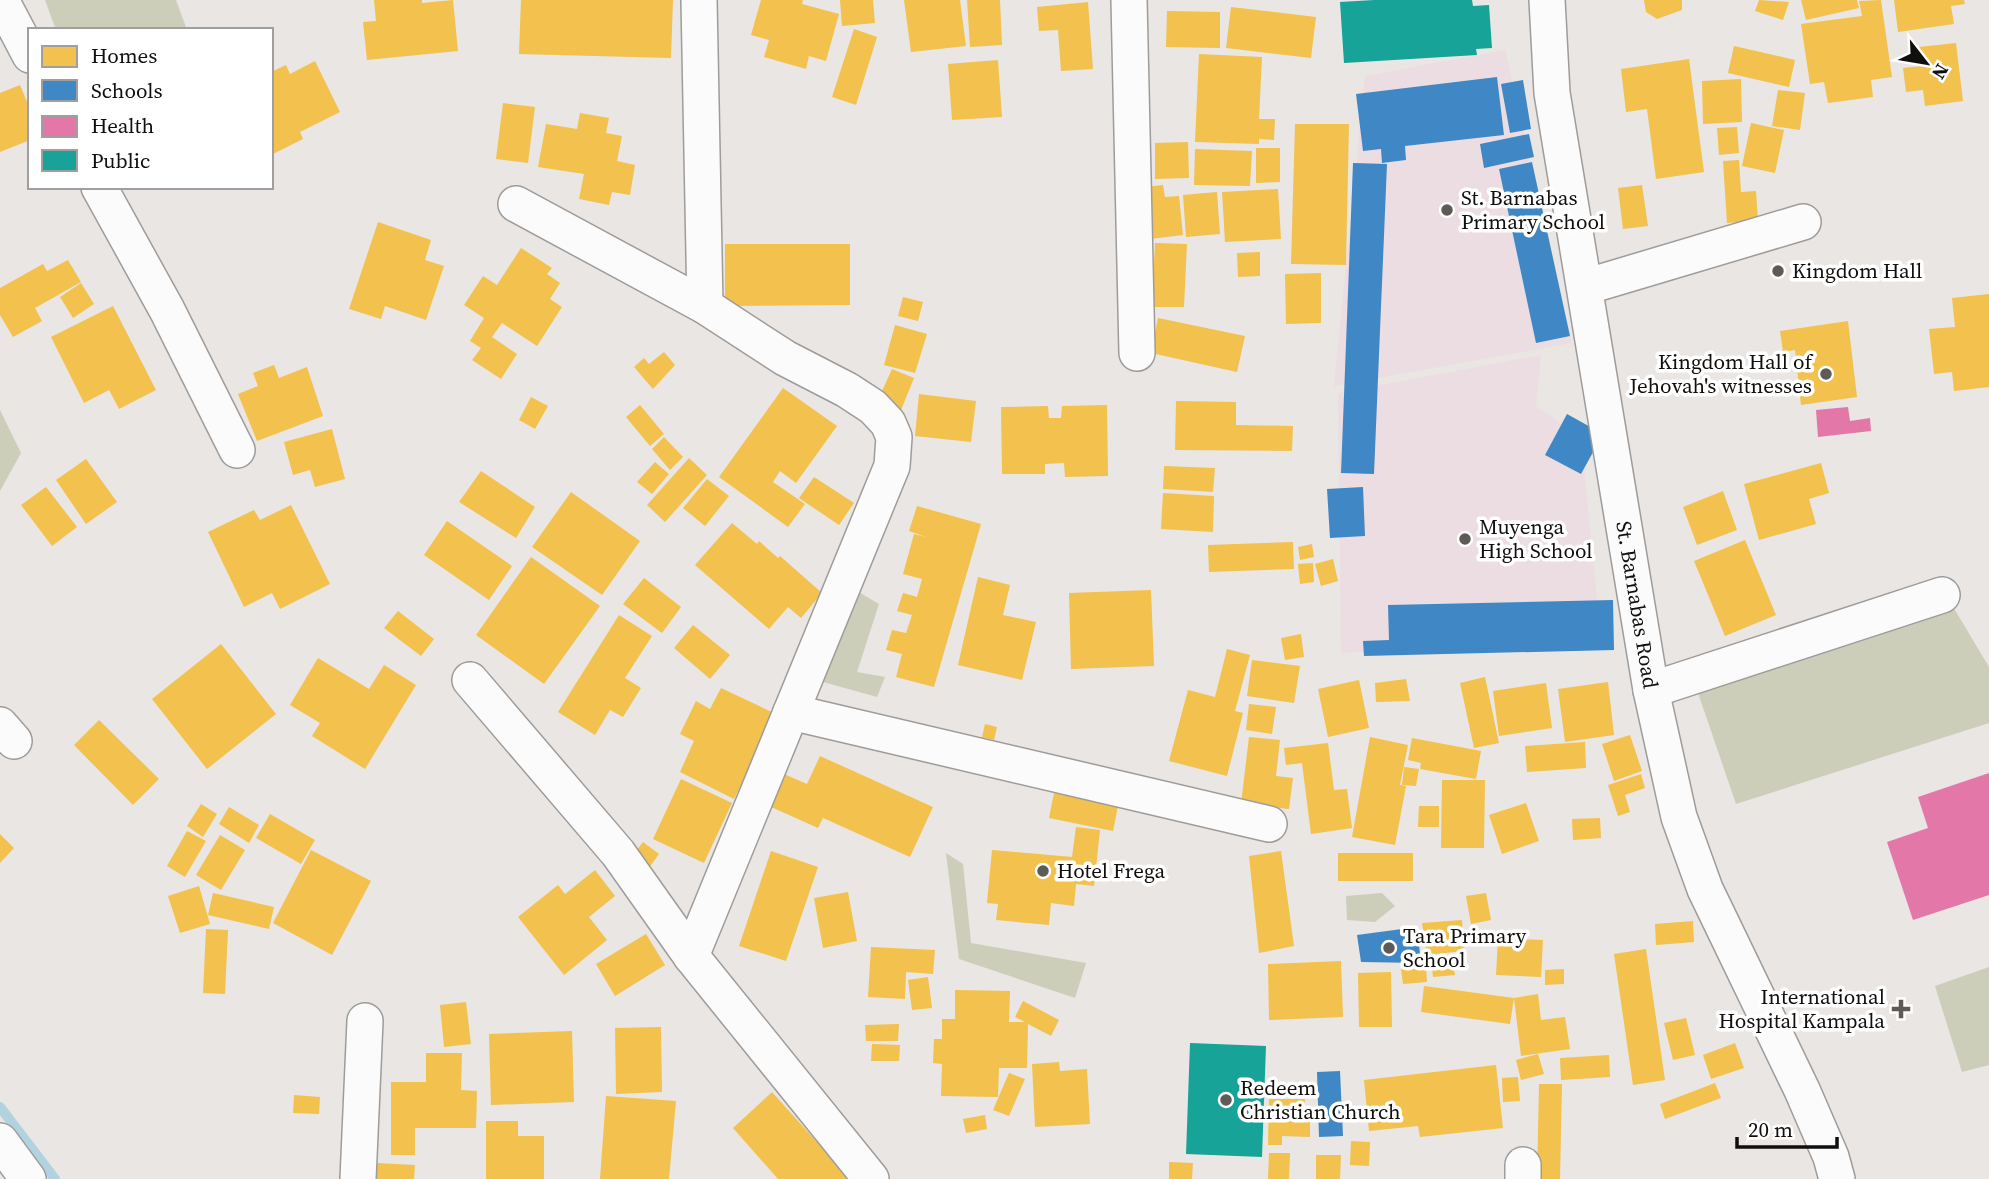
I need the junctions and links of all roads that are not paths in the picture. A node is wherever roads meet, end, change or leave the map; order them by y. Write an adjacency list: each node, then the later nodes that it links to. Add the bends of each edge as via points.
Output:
1 (1, 0): 5 (street)
2 (699, 0): 10 (street)
3 (1129, 0): 11 (street)
4 (1547, 0): 9 (street, St. Barnabas Road, via 1552,93)
5 (28, 51)
6 (100, 189): 12 (street)
7 (516, 204): 10 (street)
8 (1803, 222): 9 (street)
9 (1584, 286): 15 (street, St. Barnabas Road)
10 (705, 306): 16 (street, via 873,407 894,437 892,466)
11 (1137, 353)
12 (237, 450)
13 (1942, 595): 15 (street)
14 (471, 680): 18 (street, via 618,853)
15 (1651, 690): 24 (street, St. Barnabas Road, via 1679,817 1705,889 1802,1090)
16 (791, 712): 17 (street); 18 (street)
17 (1269, 824)
18 (691, 956): 23 (street)
19 (365, 1021): 22 (street)
20 (0, 1141): 21 (street)
21 (28, 1179)
22 (358, 1179)
23 (871, 1179)
24 (1837, 1179)

